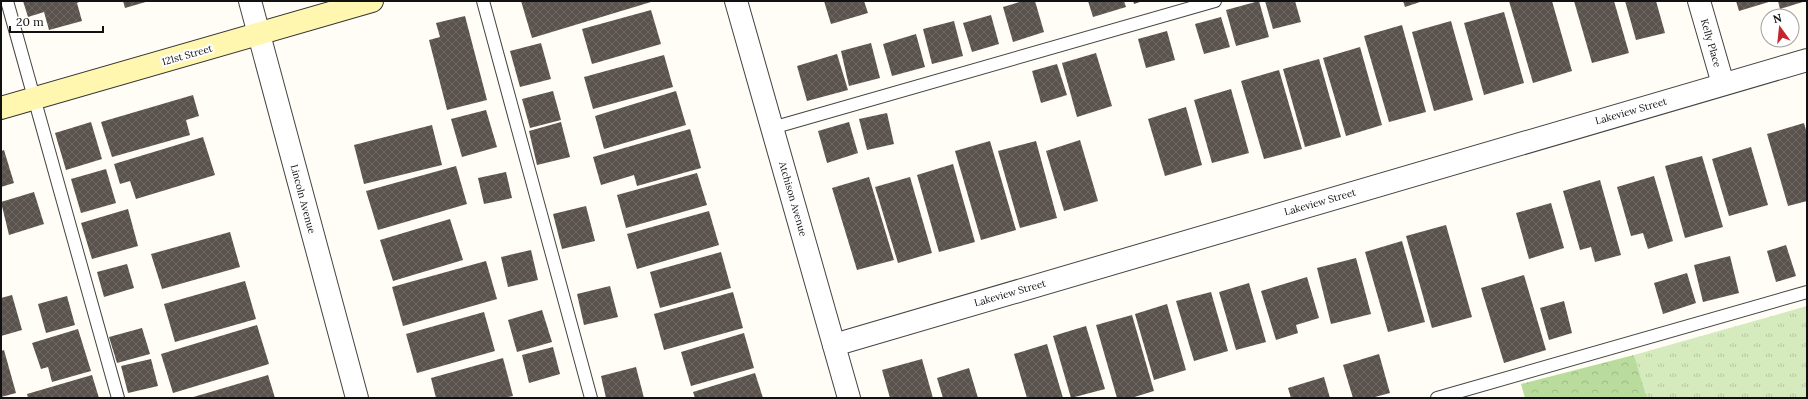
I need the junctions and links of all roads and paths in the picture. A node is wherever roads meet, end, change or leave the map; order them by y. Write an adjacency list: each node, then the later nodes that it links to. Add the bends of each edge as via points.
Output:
1 (7, 1): 11 (lane)
2 (250, 1): 8 (street, Lincoln Avenue)
3 (372, 1): 8 (street, 121st Street)
4 (483, 1): 18 (lane)
5 (736, 1): 13 (street, Atchison Avenue)
6 (1215, 1): 13 (lane)
7 (1699, 1): 10 (street, Kelly Place)
8 (259, 35): 11 (street, 121st Street); 17 (street, Lincoln Avenue)
9 (1807, 60): 10 (street, Lakeview Street)
10 (1723, 84): 15 (street, Lakeview Street)
11 (34, 98): 12 (street, 121st Street); 16 (lane)
12 (1, 108)
13 (772, 128): 15 (street, Atchison Avenue)
14 (1807, 292): 20 (lane)
15 (834, 345): 19 (street, Atchison Avenue)
16 (118, 398)
17 (357, 398)
18 (591, 398)
19 (849, 398)
20 (1437, 398)

